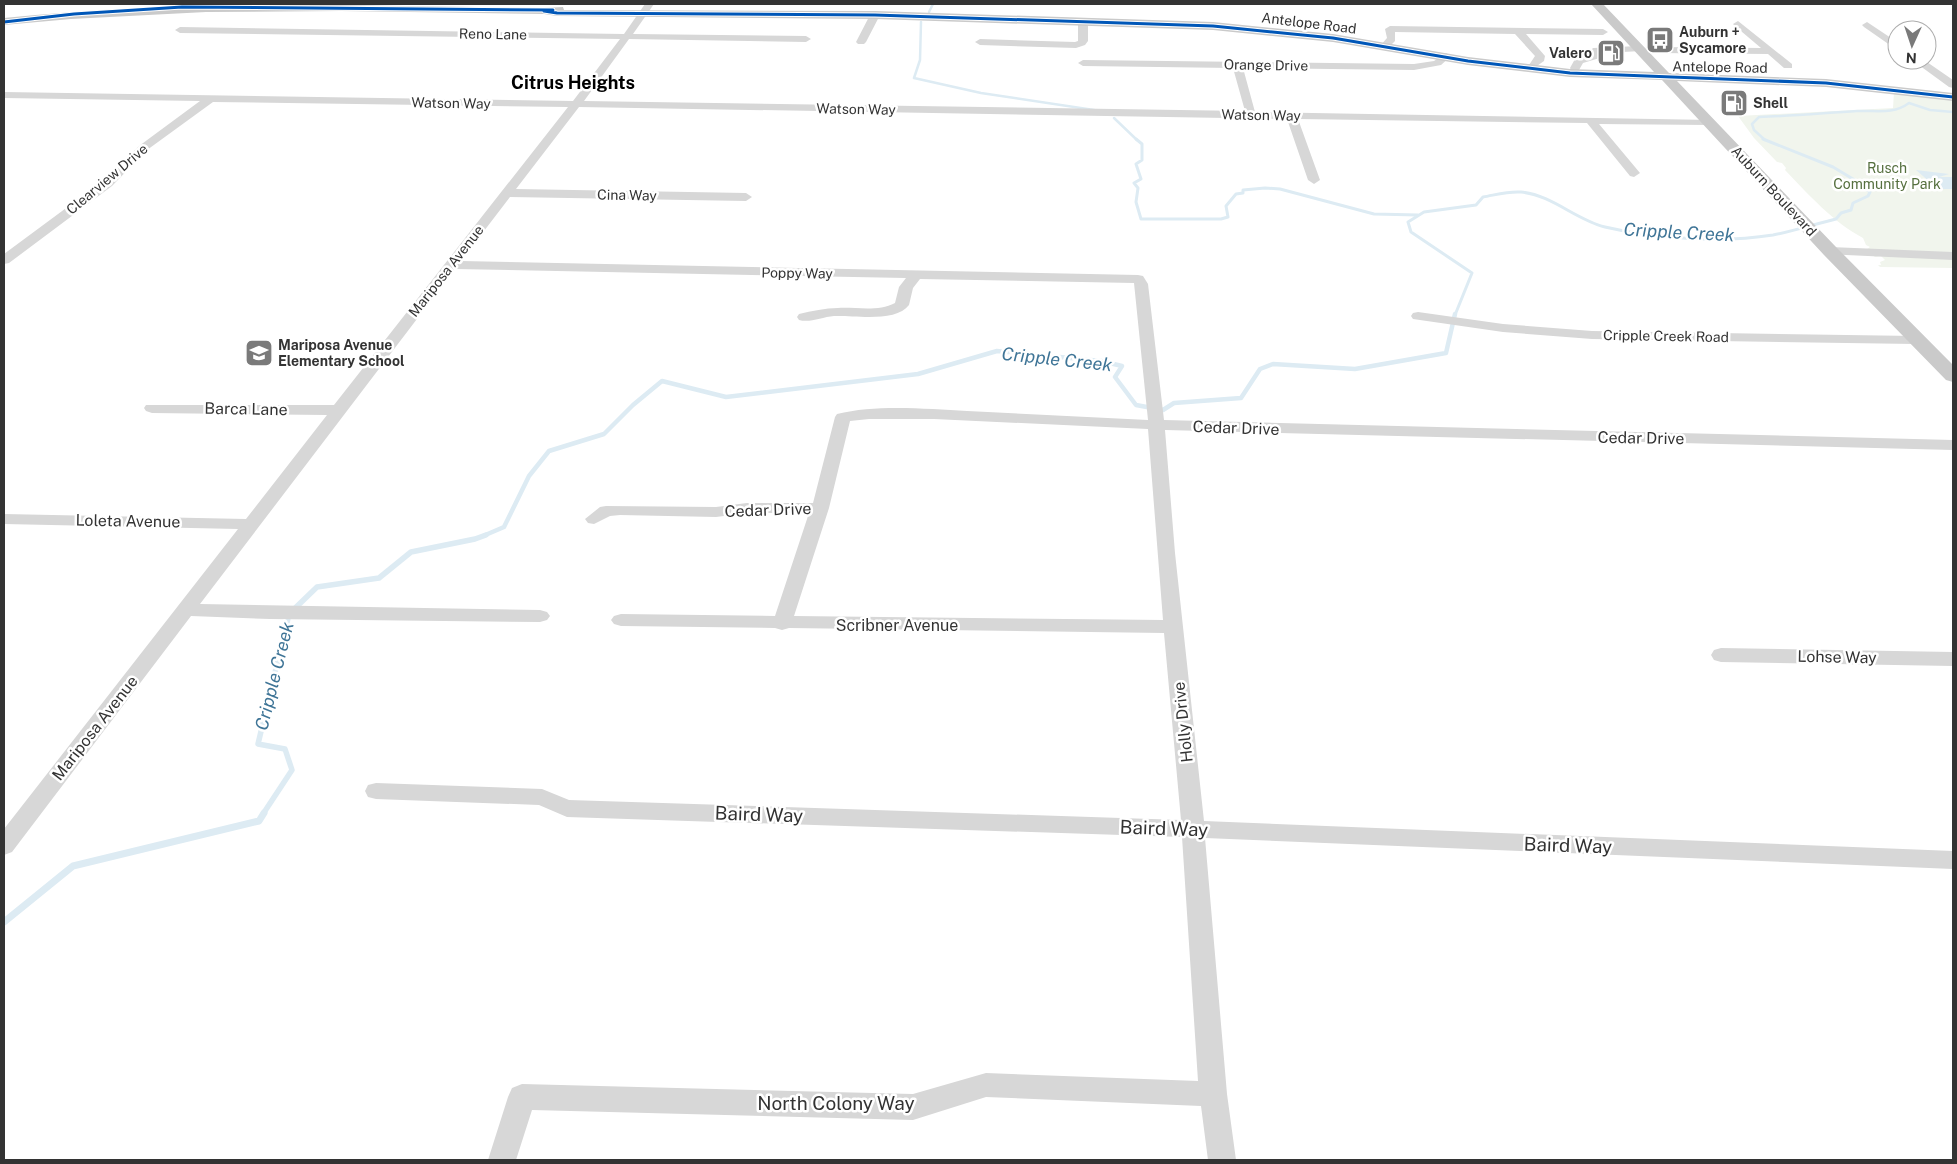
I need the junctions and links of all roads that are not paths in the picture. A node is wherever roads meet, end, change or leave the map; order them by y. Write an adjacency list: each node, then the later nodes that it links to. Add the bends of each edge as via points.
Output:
1 (1597, 4): 18 (main road, Auburn Boulevard)
2 (1609, 4): 19 (main road, Auburn Boulevard)
3 (645, 9): 4 (main road, Antelope Road, via 726,15); 5 (main road, Antelope Road, via 556,13 205,7 121,10); 12 (street, Mariposa Avenue)
4 (875, 15): 6 (main road, Antelope Road); 15 (street)
5 (4, 22)
6 (1083, 23): 16 (street, via 1083,41 1076,45); 17 (main road, Antelope Road, via 1242,28)
7 (1738, 24): 20 (street)
8 (1867, 25): 14 (street)
9 (180, 30): 12 (street, Reno Lane)
10 (1518, 31): 11 (street); 17 (street, via 1390,29 1392,39); 24 (street, via 1540,56)
11 (1603, 32)
12 (626, 36): 13 (street, Reno Lane); 35 (street, Mariposa Avenue)
13 (806, 39)
14 (1887, 39)
15 (861, 42)
16 (980, 42)
17 (1386, 46): 21 (main road, Antelope Road)
18 (1639, 50): 26 (street, via 1596,50 1599,55 1579,61); 28 (main road, Auburn Boulevard)
19 (1656, 50): 20 (street); 28 (main road, Auburn Boulevard)
20 (1770, 51): 25 (street)
21 (1452, 57): 23 (street, Orange Drive, via 1423,66); 24 (main road, Antelope Road); 28 (main road, Antelope Road, via 1570,74)
22 (1083, 63): 23 (street, Orange Drive)
23 (1237, 65): 36 (street)
24 (1534, 65): 26 (main road, Antelope Road)
25 (1788, 66)
26 (1574, 68): 28 (main road, Antelope Road)
27 (1931, 70): 29 (street)
28 (1674, 75): 30 (main road, Antelope Road, via 1808,77); 32 (main road, Auburn Boulevard); 33 (main road, Antelope Road, via 1826,83); 39 (main road, Auburn Boulevard)
29 (1953, 85)
30 (1953, 92)
31 (6, 97): 34 (street, Watson Way)
32 (1704, 97)
33 (1953, 97)
34 (211, 98): 35 (street, Watson Way); 49 (street, Clearview Drive, via 143,148 108,183)
35 (575, 106): 36 (street, Watson Way); 43 (street, Mariposa Avenue)
36 (1251, 115): 37 (street, Watson Way)
37 (1292, 116): 38 (street, Watson Way); 42 (street)
38 (1590, 120): 39 (street, Watson Way); 41 (street)
39 (1708, 122): 45 (main road, Auburn Boulevard)
40 (1753, 148): 45 (main road, Auburn Boulevard)
41 (1634, 172)
42 (1314, 180)
43 (507, 193): 44 (street, Cina Way); 50 (street, Mariposa Avenue)
44 (746, 197)
45 (1812, 222): 46 (main road, Auburn Boulevard); 47 (main road, Auburn Boulevard)
46 (1830, 251): 47 (street); 55 (main road, Auburn Boulevard)
47 (1850, 252): 48 (street); 56 (main road, Auburn Boulevard)
48 (1953, 256)
49 (4, 260)
50 (452, 264): 51 (street, Poppy Way); 59 (street, Mariposa Avenue)
51 (915, 276): 52 (street, Poppy Way, via 1138,279); 54 (street, via 906,287 902,305 896,309 832,312)
52 (1141, 284): 60 (street, Holly Drive)
53 (1418, 316): 55 (street, Cripple Creek Road, via 1592,335)
54 (804, 317)
55 (1916, 340): 57 (main road, Auburn Boulevard)
56 (1953, 356)
57 (1953, 376)
58 (152, 408): 59 (street, Barca Lane)
59 (339, 410): 65 (street, Mariposa Avenue)
60 (1155, 412): 61 (street, Cedar Drive); 62 (street, Cedar Drive, via 869,414 843,417); 70 (street, Holly Drive)
61 (1953, 444)
62 (820, 508): 64 (street, Cedar Drive, via 747,508 716,512 620,510 606,511); 69 (street)
63 (4, 518): 65 (street, Loleta Avenue)
64 (594, 519)
65 (251, 524): 66 (street, Mariposa Avenue)
66 (187, 610): 67 (street); 75 (street, Mariposa Avenue)
67 (540, 616)
68 (621, 620): 69 (street, Scribner Avenue)
69 (782, 624): 70 (street, Scribner Avenue)
70 (1173, 627): 74 (street, Holly Drive)
71 (1721, 655): 72 (street, Lohse Way)
72 (1953, 659)
73 (376, 791): 74 (street, Baird Way, via 542,797 567,808)
74 (1193, 829): 76 (street, Baird Way); 77 (street, Holly Drive)
75 (4, 846)
76 (1953, 860)
77 (1213, 1094): 78 (street, North Colony Way, via 986,1085 913,1107 522,1097); 79 (street, Holly Drive)
78 (502, 1160)
79 (1222, 1160)

